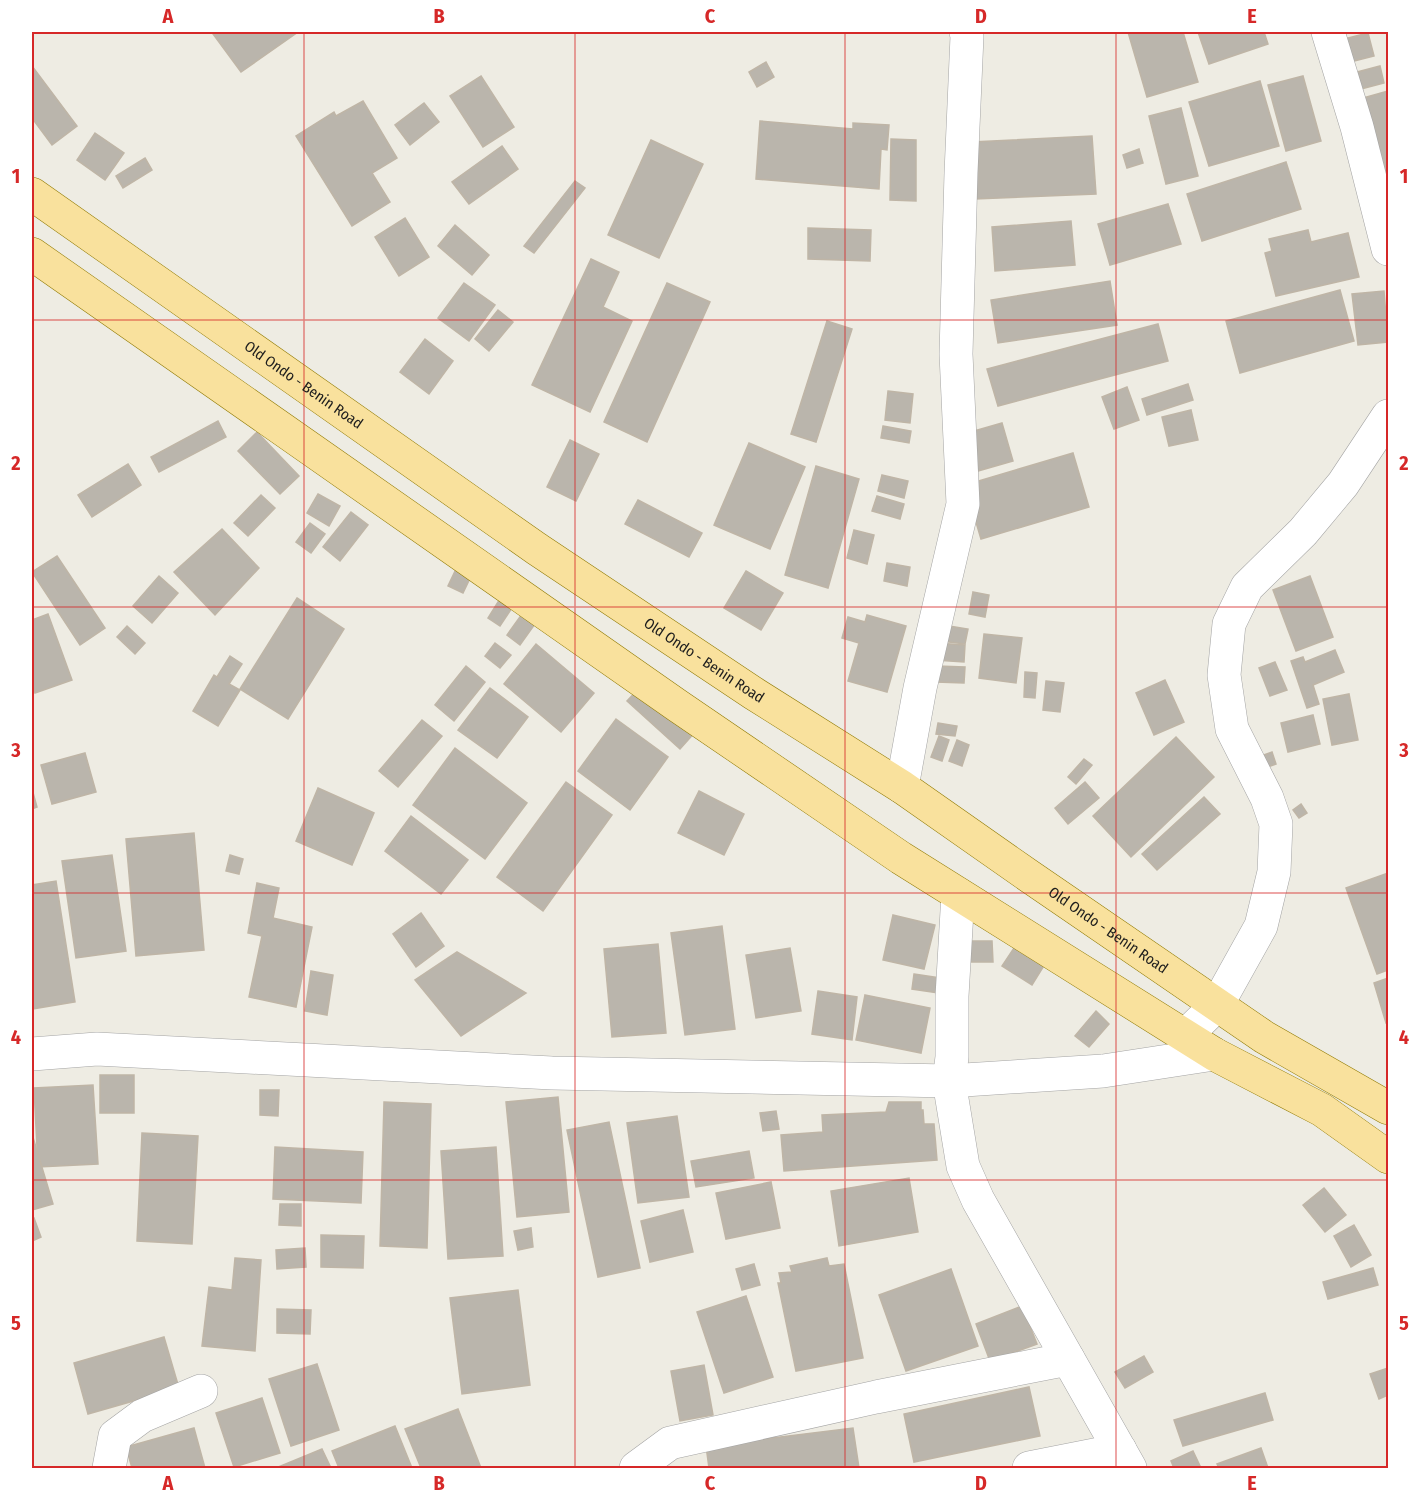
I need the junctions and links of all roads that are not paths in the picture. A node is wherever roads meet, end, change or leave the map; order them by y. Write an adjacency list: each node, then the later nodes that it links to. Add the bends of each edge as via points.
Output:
1 (1328, 32): 4 (street)
2 (974, 33): 7 (street, via 961,173 956,354 963,504 920,688)
3 (32, 194): 7 (main road, Old Ondo - Benin Road, via 537,549)
4 (1389, 249)
5 (32, 254): 8 (main road, via 678,706)
6 (1389, 416): 9 (street, via 1344,484 1303,532 1247,587 1229,624 1224,675 1232,729 1276,824 1274,872 1261,926)
7 (902, 787): 9 (main road, Old Ondo - Benin Road)
8 (958, 894): 10 (main road); 13 (street)
9 (1217, 1005): 10 (street); 14 (main road, Old Ondo - Benin Road, via 1264,1037)
10 (1185, 1036): 12 (main road)
11 (32, 1054): 13 (street, via 97,1049 552,1073)
12 (1214, 1054): 13 (street, via 1103,1071); 15 (main road, via 1322,1110)
13 (949, 1081): 16 (street, via 963,1166 978,1200)
14 (1389, 1108)
15 (1389, 1156)
16 (1068, 1359): 18 (street); 20 (street, via 670,1443)
17 (201, 1391): 19 (street, via 142,1416 115,1436)
18 (1125, 1459): 21 (street)
19 (109, 1468)
20 (636, 1468)
21 (1029, 1468)

